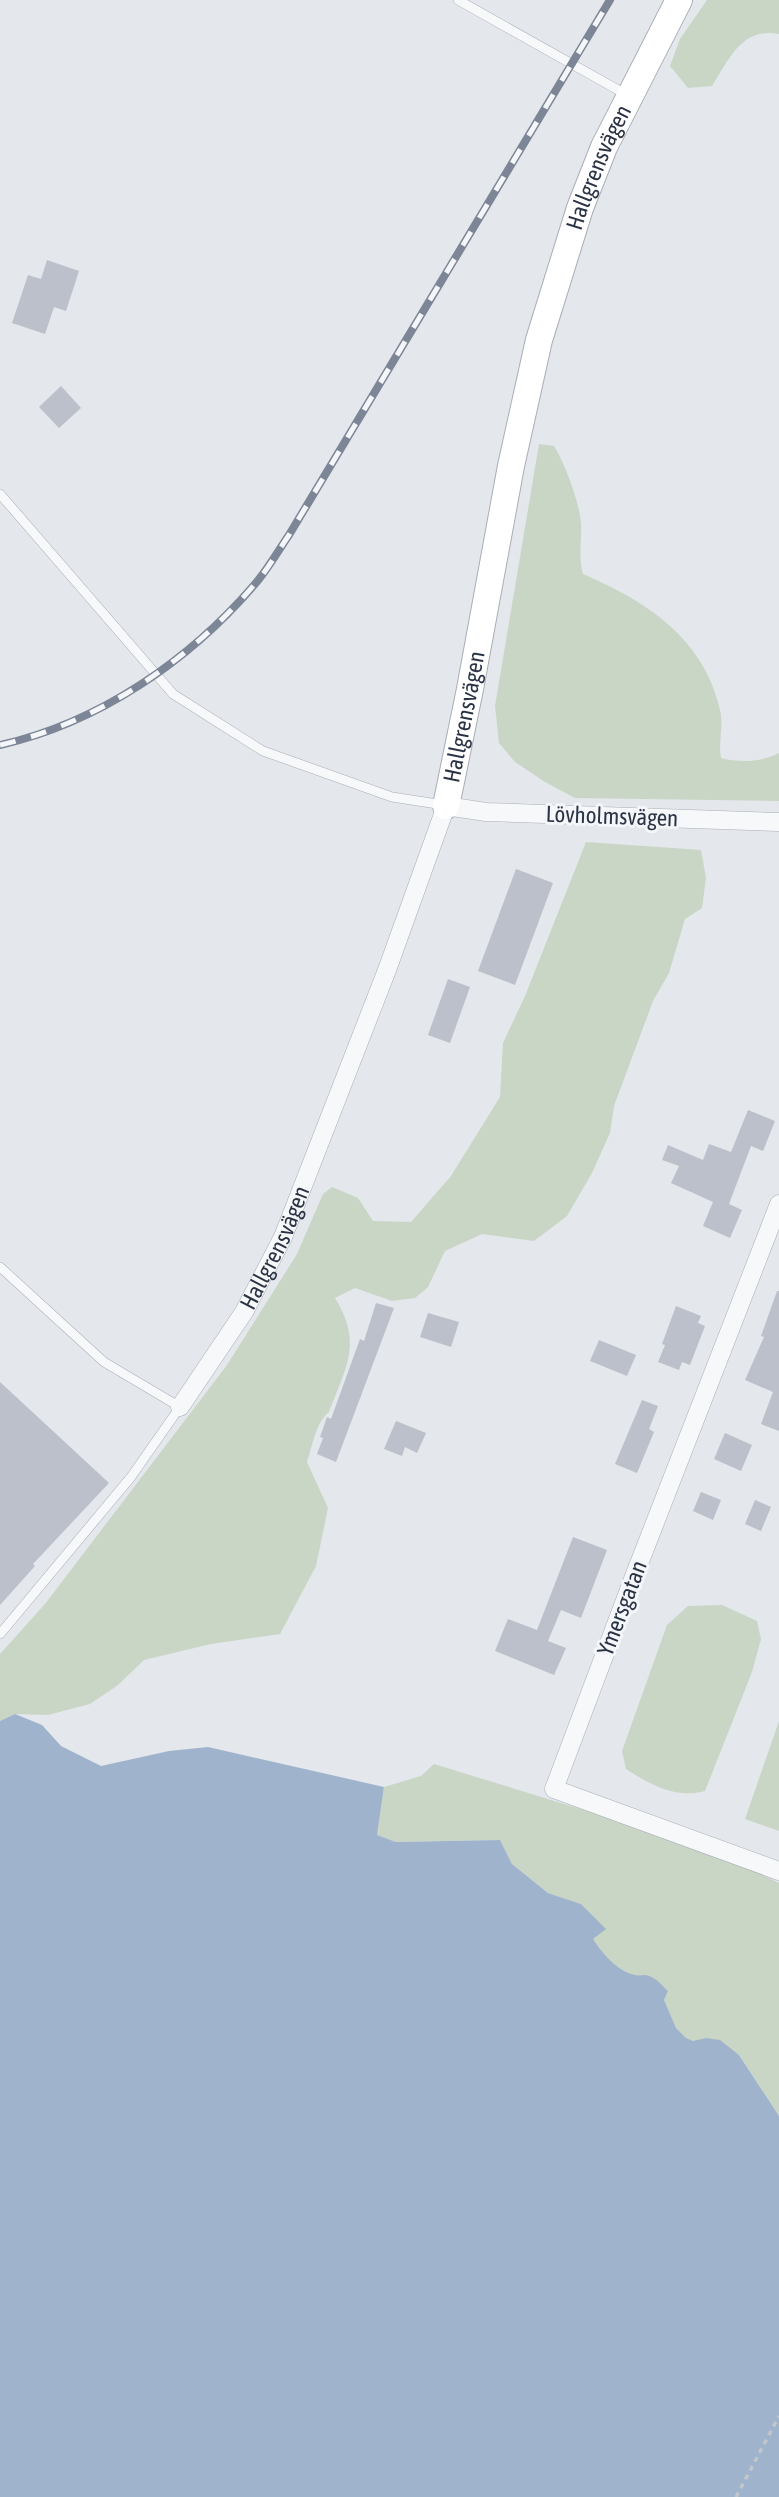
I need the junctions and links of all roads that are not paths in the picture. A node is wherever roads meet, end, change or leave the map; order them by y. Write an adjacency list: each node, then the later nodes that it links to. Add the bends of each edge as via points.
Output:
1 (458, 0): 3 (lane)
2 (679, 0): 3 (street, Hallgrensvägen)
3 (628, 96): 5 (street, Hallgrensvägen, via 580,208 539,340)
4 (0, 494): 5 (lane, via 173,694 263,751 392,797)
5 (446, 806): 6 (street, Lövholmsvägen, via 486,812); 9 (street, Hallgrensvägen, via 283,1237 244,1312)
6 (779, 822)
7 (779, 1204): 11 (street, Ymersgatan, via 554,1789)
8 (0, 1267): 9 (lane, via 104,1362)
9 (180, 1408): 10 (lane, via 131,1477)
10 (0, 1634)
11 (779, 1871)

